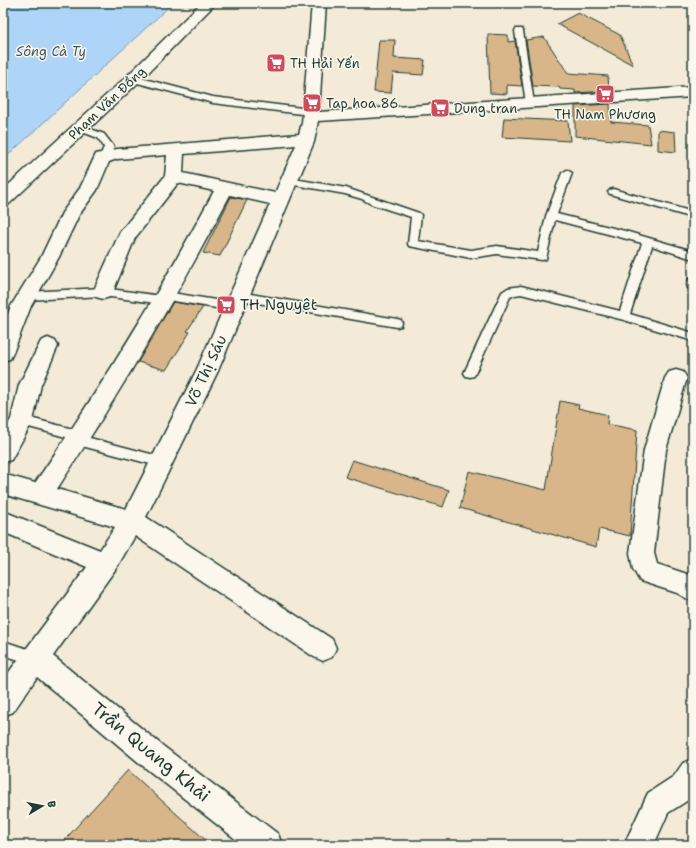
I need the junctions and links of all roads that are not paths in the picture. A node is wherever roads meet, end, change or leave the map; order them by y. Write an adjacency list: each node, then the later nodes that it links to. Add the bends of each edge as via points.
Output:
1 (209, 3): 4 (street, Phạm Văn Đồng)
2 (320, 3): 7 (street, Võ Thị Sáu)
3 (519, 31): 6 (lane)
4 (133, 79): 7 (lane, via 213,100); 8 (street, Phạm Văn Đồng)
5 (692, 94): 6 (street)
6 (530, 103): 7 (street)
7 (310, 115): 9 (street, Võ Thị Sáu)
8 (80, 128): 11 (lane, via 101,136 110,147); 17 (street, Phạm Văn Đồng)
9 (307, 138): 10 (street); 14 (street, Võ Thị Sáu)
10 (176, 150): 11 (street); 13 (street)
11 (105, 156): 24 (street)
12 (567, 173): 20 (lane)
13 (174, 177): 15 (street); 23 (street, via 127,236)
14 (289, 181): 18 (street, Võ Thị Sáu); 20 (lane, via 351,193 416,215 413,244 472,254 497,250 542,256)
15 (225, 188): 18 (street); 25 (street)
16 (613, 192): 19 (lane)
17 (3, 200)
18 (280, 200): 26 (street, Võ Thị Sáu)
19 (693, 215)
20 (551, 216): 21 (lane)
21 (648, 241): 22 (lane); 27 (lane)
22 (693, 255)
23 (103, 292): 24 (lane); 25 (lane)
24 (27, 296): 31 (street)
25 (164, 298): 26 (lane); 35 (street)
26 (237, 301): 28 (lane); 37 (street, Võ Thị Sáu, via 207,371)
27 (624, 316): 29 (lane); 32 (lane, via 521,290 512,291 506,295)
28 (397, 324)
29 (693, 337)
30 (48, 346): 34 (street, via 30,385)
31 (3, 353)
32 (470, 373)
33 (676, 378): 43 (street, via 655,450 642,553 645,569 649,573 684,584)
34 (22, 421): 35 (lane); 36 (street)
35 (79, 438): 37 (lane); 39 (street)
36 (3, 453)
37 (162, 462): 41 (street, Võ Thị Sáu)
38 (3, 484): 39 (street)
39 (41, 494): 41 (street)
40 (3, 521): 42 (street)
41 (132, 521): 42 (street, Võ Thị Sáu); 45 (street)
42 (105, 563): 46 (street, Võ Thị Sáu)
43 (693, 590)
44 (3, 648): 46 (lane)
45 (323, 648)
46 (35, 658): 47 (street, Võ Thị Sáu); 49 (street, Trần Quang Khải, via 152,756)
47 (3, 702)
48 (693, 773): 50 (street, via 684,786 658,803)
49 (268, 845)
50 (639, 845)

